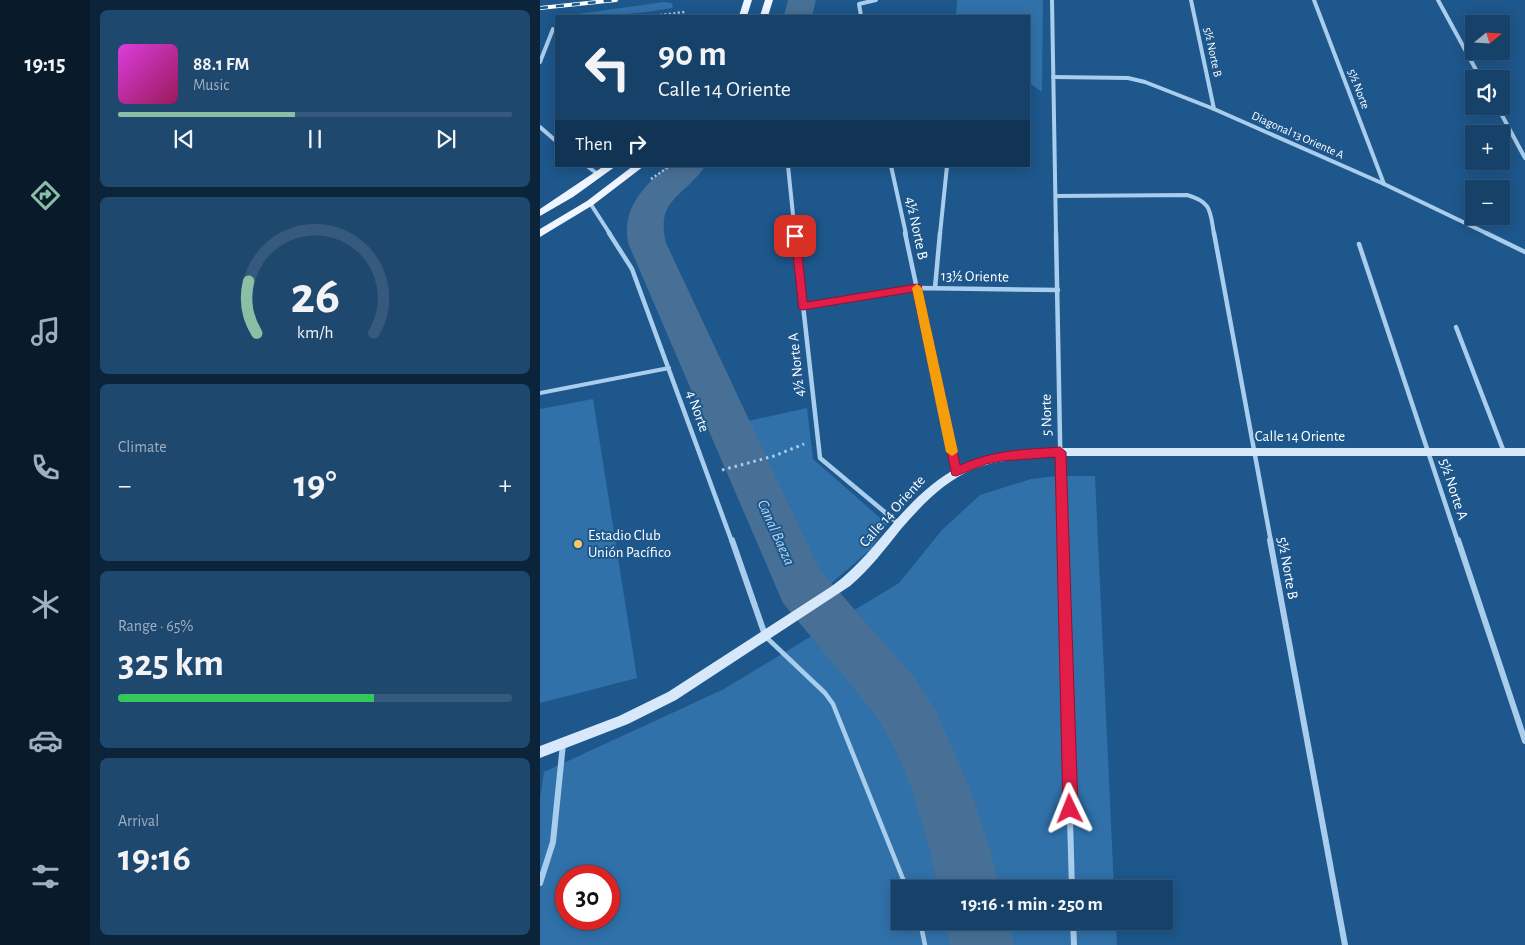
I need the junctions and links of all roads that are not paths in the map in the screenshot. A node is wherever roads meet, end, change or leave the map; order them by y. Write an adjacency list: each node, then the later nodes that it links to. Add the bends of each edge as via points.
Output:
1 (748, 0): 8 (main road)
2 (769, 0): 9 (main road)
3 (876, 0): 10 (street, via 859,4)
4 (1052, 0): 14 (street, 5 Norte)
5 (1191, 0): 15 (street, 5½ Norte B)
6 (1314, 0): 28 (street, 5½ Norte)
7 (1438, 0): 13 (street)
8 (743, 15)
9 (764, 15)
10 (861, 15)
11 (553, 29): 12 (street)
12 (540, 62)
13 (1477, 70)
14 (1053, 77): 15 (street, Diagonal 13 Oriente A, via 1136,79); 29 (street, 5 Norte)
15 (1214, 109): 28 (street, Diagonal 13 Oriente A)
16 (1502, 115): 19 (street)
17 (540, 127): 18 (street)
18 (555, 140)
19 (1523, 150): 20 (street)
20 (1525, 158)
21 (588, 167): 27 (street)
22 (610, 167): 27 (main road)
23 (638, 167): 30 (main road)
24 (788, 167): 38 (street, 4½ Norte A)
25 (891, 167): 35 (street, 4½ Norte B)
26 (947, 167): 36 (street)
27 (599, 175): 31 (main road)
28 (1384, 184): 34 (street, Diagonal 13 Oriente A)
29 (1056, 196): 37 (street, 5 Norte); 43 (street, 5½ Norte B, via 1187,195 1201,199 1209,207)
30 (590, 203): 32 (main road); 40 (street, 4 Norte, via 632,269)
31 (540, 214)
32 (540, 234)
33 (1359, 244): 44 (street, 5½ Norte A)
34 (1525, 252)
35 (917, 288): 36 (street, 13½ Oriente); 38 (street, 13½ Oriente); 47 (street, 4½ Norte B)
36 (935, 288): 37 (street, 13½ Oriente)
37 (1058, 290): 42 (street, 5 Norte)
38 (803, 306): 48 (street, 4½ Norte A, via 820,458)
39 (1456, 327): 45 (street)
40 (669, 368): 41 (lane); 49 (street, 4 Norte)
41 (540, 393)
42 (1060, 452): 43 (street, Calle 14 Oriente); 47 (street, Calle 14 Oriente, via 985,459); 54 (street, 5 Norte)
43 (1254, 452): 44 (street, Calle 14 Oriente); 60 (street, 5½ Norte B)
44 (1429, 452): 45 (street, Calle 14 Oriente); 50 (street, 5½ Norte A)
45 (1504, 452): 46 (street, Calle 14 Oriente)
46 (1525, 452)
47 (956, 472): 48 (street, Calle 14 Oriente, via 930,490)
48 (899, 524): 49 (street, Calle 14 Oriente, via 876,554 847,582)
49 (765, 635): 51 (street, Calle 14 Oriente, via 672,696); 53 (lane, via 833,704)
50 (1525, 741)
51 (563, 744): 52 (street, Calle 14 Oriente); 55 (street, via 553,842)
52 (540, 752)
53 (903, 880)
54 (1072, 880)
55 (540, 882)
56 (922, 930): 58 (lane)
57 (1073, 930): 59 (street)
58 (925, 945)
59 (1074, 945)
60 (1345, 945)

